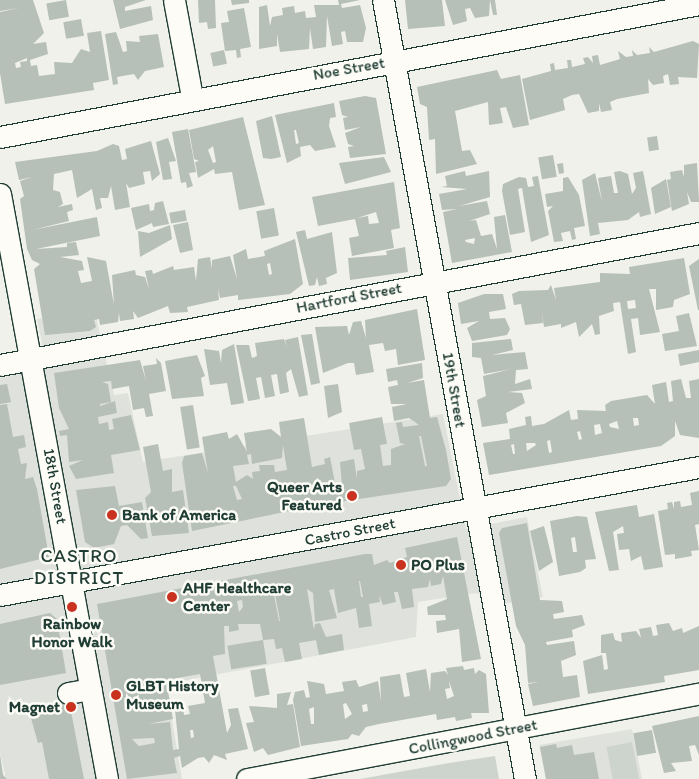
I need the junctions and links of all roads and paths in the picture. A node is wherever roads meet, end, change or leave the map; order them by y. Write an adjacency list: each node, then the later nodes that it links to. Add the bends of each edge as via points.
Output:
1 (174, 0): 5 (street)
2 (383, 0): 4 (street, 19th Street)
3 (699, 4): 4 (street, Noe Street)
4 (394, 60): 5 (street, Noe Street); 9 (street, 19th Street)
5 (192, 97): 6 (street, Noe Street)
6 (0, 137)
7 (0, 194): 10 (street, 18th Street)
8 (699, 234): 9 (street, Hartford Street)
9 (435, 282): 10 (street, Hartford Street); 13 (street, 19th Street)
10 (31, 359): 11 (street, Hartford Street); 14 (street, 18th Street)
11 (0, 365)
12 (699, 467): 13 (street, Castro Street)
13 (475, 508): 14 (street, Castro Street); 19 (street, 19th Street)
14 (72, 582): 15 (street, Castro Street); 16 (street, 18th Street)
15 (0, 595)
16 (91, 689): 17 (street); 20 (street, 18th Street)
17 (68, 693)
18 (699, 694): 19 (street, Collingwood Street)
19 (516, 728): 21 (street, Collingwood Street); 22 (street, 19th Street)
20 (107, 779)
21 (247, 779)
22 (525, 779)

